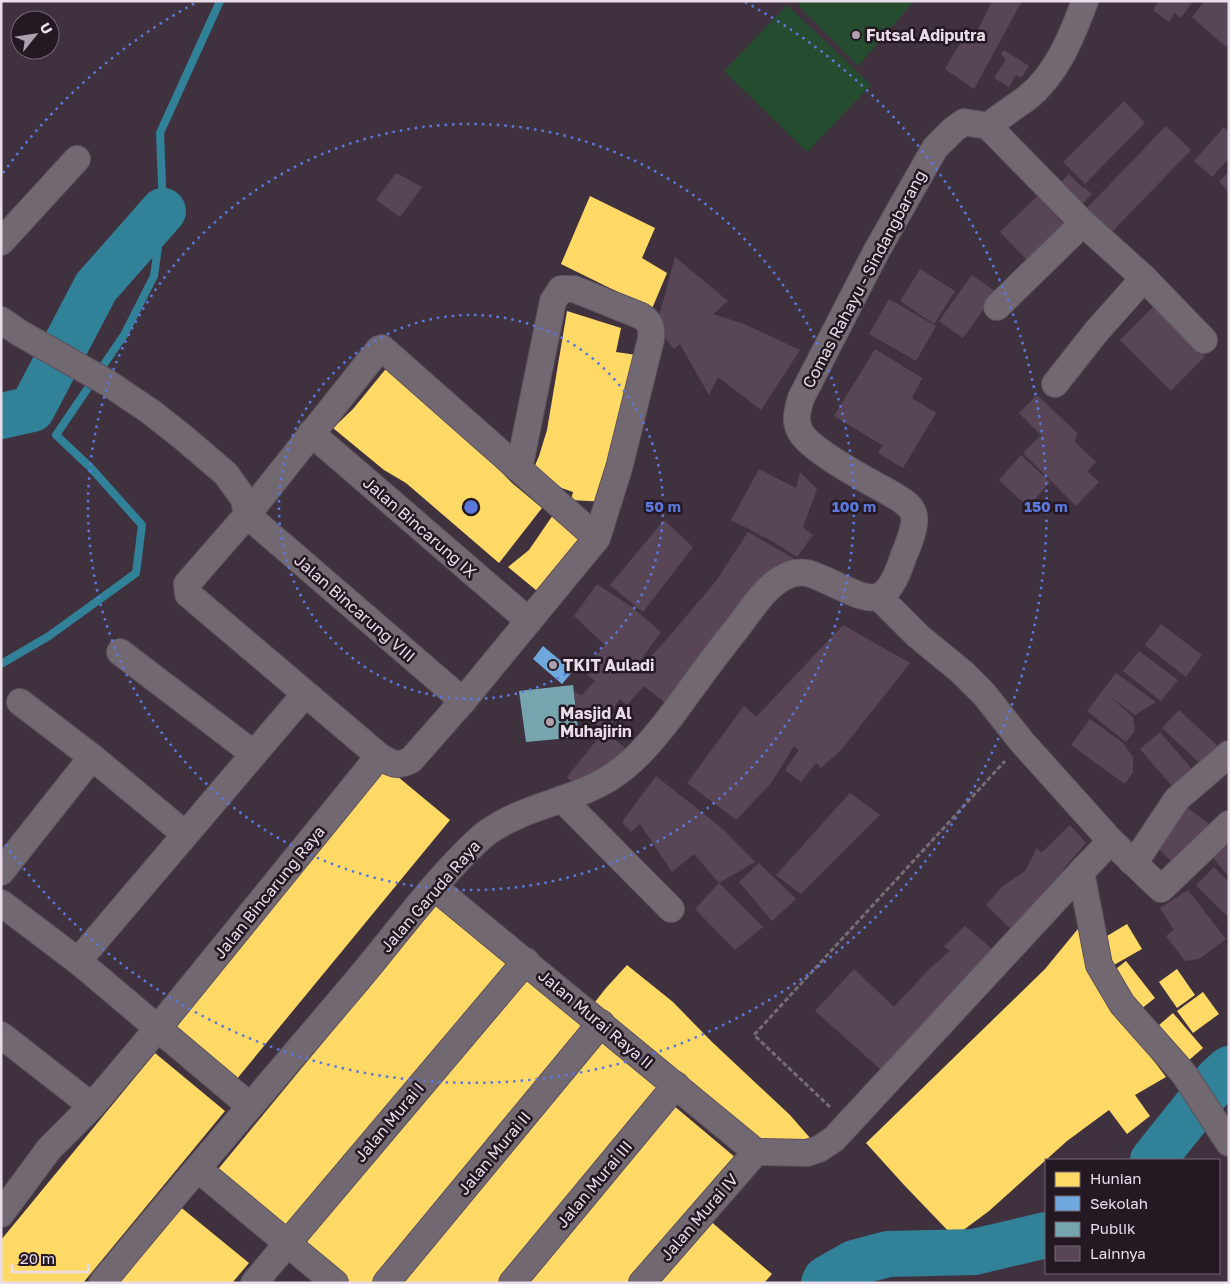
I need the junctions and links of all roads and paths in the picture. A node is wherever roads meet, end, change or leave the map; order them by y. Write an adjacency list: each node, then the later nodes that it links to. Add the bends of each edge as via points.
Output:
1 (1085, 1): 2 (street, via 1065,49 1045,79 1028,97)
2 (988, 126): 4 (street); 15 (street, Comas Rahayu - Sindangbarang, via 964,122 935,148 819,360 798,410 799,430 812,446 905,502 914,514 894,581)
3 (77, 159): 5 (street)
4 (1083, 224): 6 (street); 7 (street)
5 (1, 242)
6 (1144, 278): 9 (street); 10 (street)
7 (997, 307)
8 (1, 320): 13 (street, via 151,412 226,474 244,499)
9 (1204, 340)
10 (1055, 384)
11 (311, 433): 12 (street, via 382,348); 13 (street); 16 (street, Jalan Bincarung IX)
12 (519, 469): 14 (street); 14 (street, via 553,301 561,289 574,289 648,320 651,339 619,468)
13 (247, 515): 18 (street, via 188,584 188,594); 20 (street, Jalan Bincarung VIII)
14 (597, 538): 16 (street)
15 (879, 597): 21 (street, via 984,694); 26 (street, Jalan Garuda Raya, via 859,596 802,571 782,578 733,632 656,736 638,755 602,783)
16 (528, 621): 20 (street)
17 (120, 652): 22 (street)
18 (305, 694): 22 (street); 24 (street)
19 (20, 702): 25 (street)
20 (463, 702): 24 (street, via 411,760 401,765)
21 (1022, 742): 29 (street); 44 (path, via 754,1034)
22 (254, 754): 28 (street)
23 (1229, 754): 30 (street, via 1177,799 1141,853)
24 (379, 756): 39 (street, Jalan Bincarung Raya)
25 (92, 757): 28 (street); 31 (street)
26 (562, 799): 33 (street, Jalan Garuda Raya, via 490,830); 35 (street)
27 (1229, 824): 30 (street, via 1161,889)
28 (185, 834): 36 (street)
29 (1111, 841): 30 (street); 32 (street)
30 (1131, 861)
31 (1, 872)
32 (1081, 872): 44 (street); 45 (street, via 1099,965 1122,1004 1184,1074)
33 (434, 887): 37 (street, Jalan Murai Raya II); 43 (street, Jalan Garuda Raya)
34 (1, 904): 36 (street)
35 (671, 909)
36 (78, 961): 39 (street)
37 (526, 961): 38 (street, Jalan Murai Raya II); 49 (street, Jalan Murai I)
38 (601, 1023): 41 (street, Jalan Murai Raya II); 53 (street, Jalan Murai II)
39 (158, 1028): 42 (street, Jalan Bincarung Raya); 43 (street)
40 (1, 1035): 42 (street)
41 (676, 1085): 46 (street, Jalan Murai Raya II); 54 (street, Jalan Murai III)
42 (92, 1106): 48 (street, Jalan Bincarung Raya, via 49,1149)
43 (250, 1106): 47 (street, Jalan Garuda Raya)
44 (848, 1125): 46 (street, via 819,1150 807,1153)
45 (1228, 1142)
46 (756, 1152): 55 (street, Jalan Murai IV)
47 (198, 1169): 49 (street); 50 (street, Jalan Garuda Raya)
48 (1, 1214)
49 (287, 1243): 51 (street, Jalan Murai I); 52 (street)
50 (102, 1283)
51 (254, 1283)
52 (335, 1283)
53 (386, 1283)
54 (512, 1283)
55 (642, 1283)

